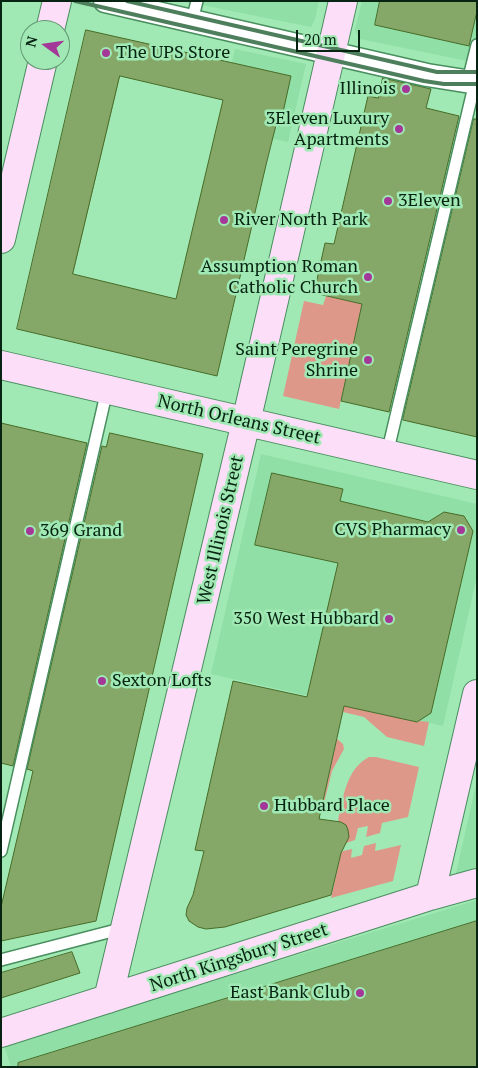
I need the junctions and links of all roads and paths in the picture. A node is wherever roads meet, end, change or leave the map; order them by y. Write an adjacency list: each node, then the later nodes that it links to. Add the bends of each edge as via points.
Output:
1 (57, 1): 5 (street)
2 (105, 1): 4 (street)
3 (343, 1): 7 (street, West Illinois Street)
4 (194, 11): 7 (street)
5 (52, 20)
6 (477, 44): 9 (lane)
7 (331, 54): 9 (street); 13 (street, West Illinois Street)
8 (41, 70): 10 (street)
9 (473, 82): 14 (lane)
10 (1, 239)
11 (1, 365): 12 (street, North Orleans Street)
12 (107, 390): 13 (street, North Orleans Street); 18 (lane)
13 (246, 422): 14 (street, North Orleans Street); 21 (street, West Illinois Street)
14 (386, 454): 15 (street, North Orleans Street)
15 (477, 475)
16 (477, 694): 17 (street)
17 (472, 740): 20 (street)
18 (1, 851)
19 (477, 883): 20 (street, North Kingsbury Street)
20 (430, 896): 23 (street, North Kingsbury Street)
21 (126, 927): 22 (lane); 23 (street, West Illinois Street)
22 (1, 960)
23 (108, 999): 24 (street, North Kingsbury Street)
24 (1, 1033)

